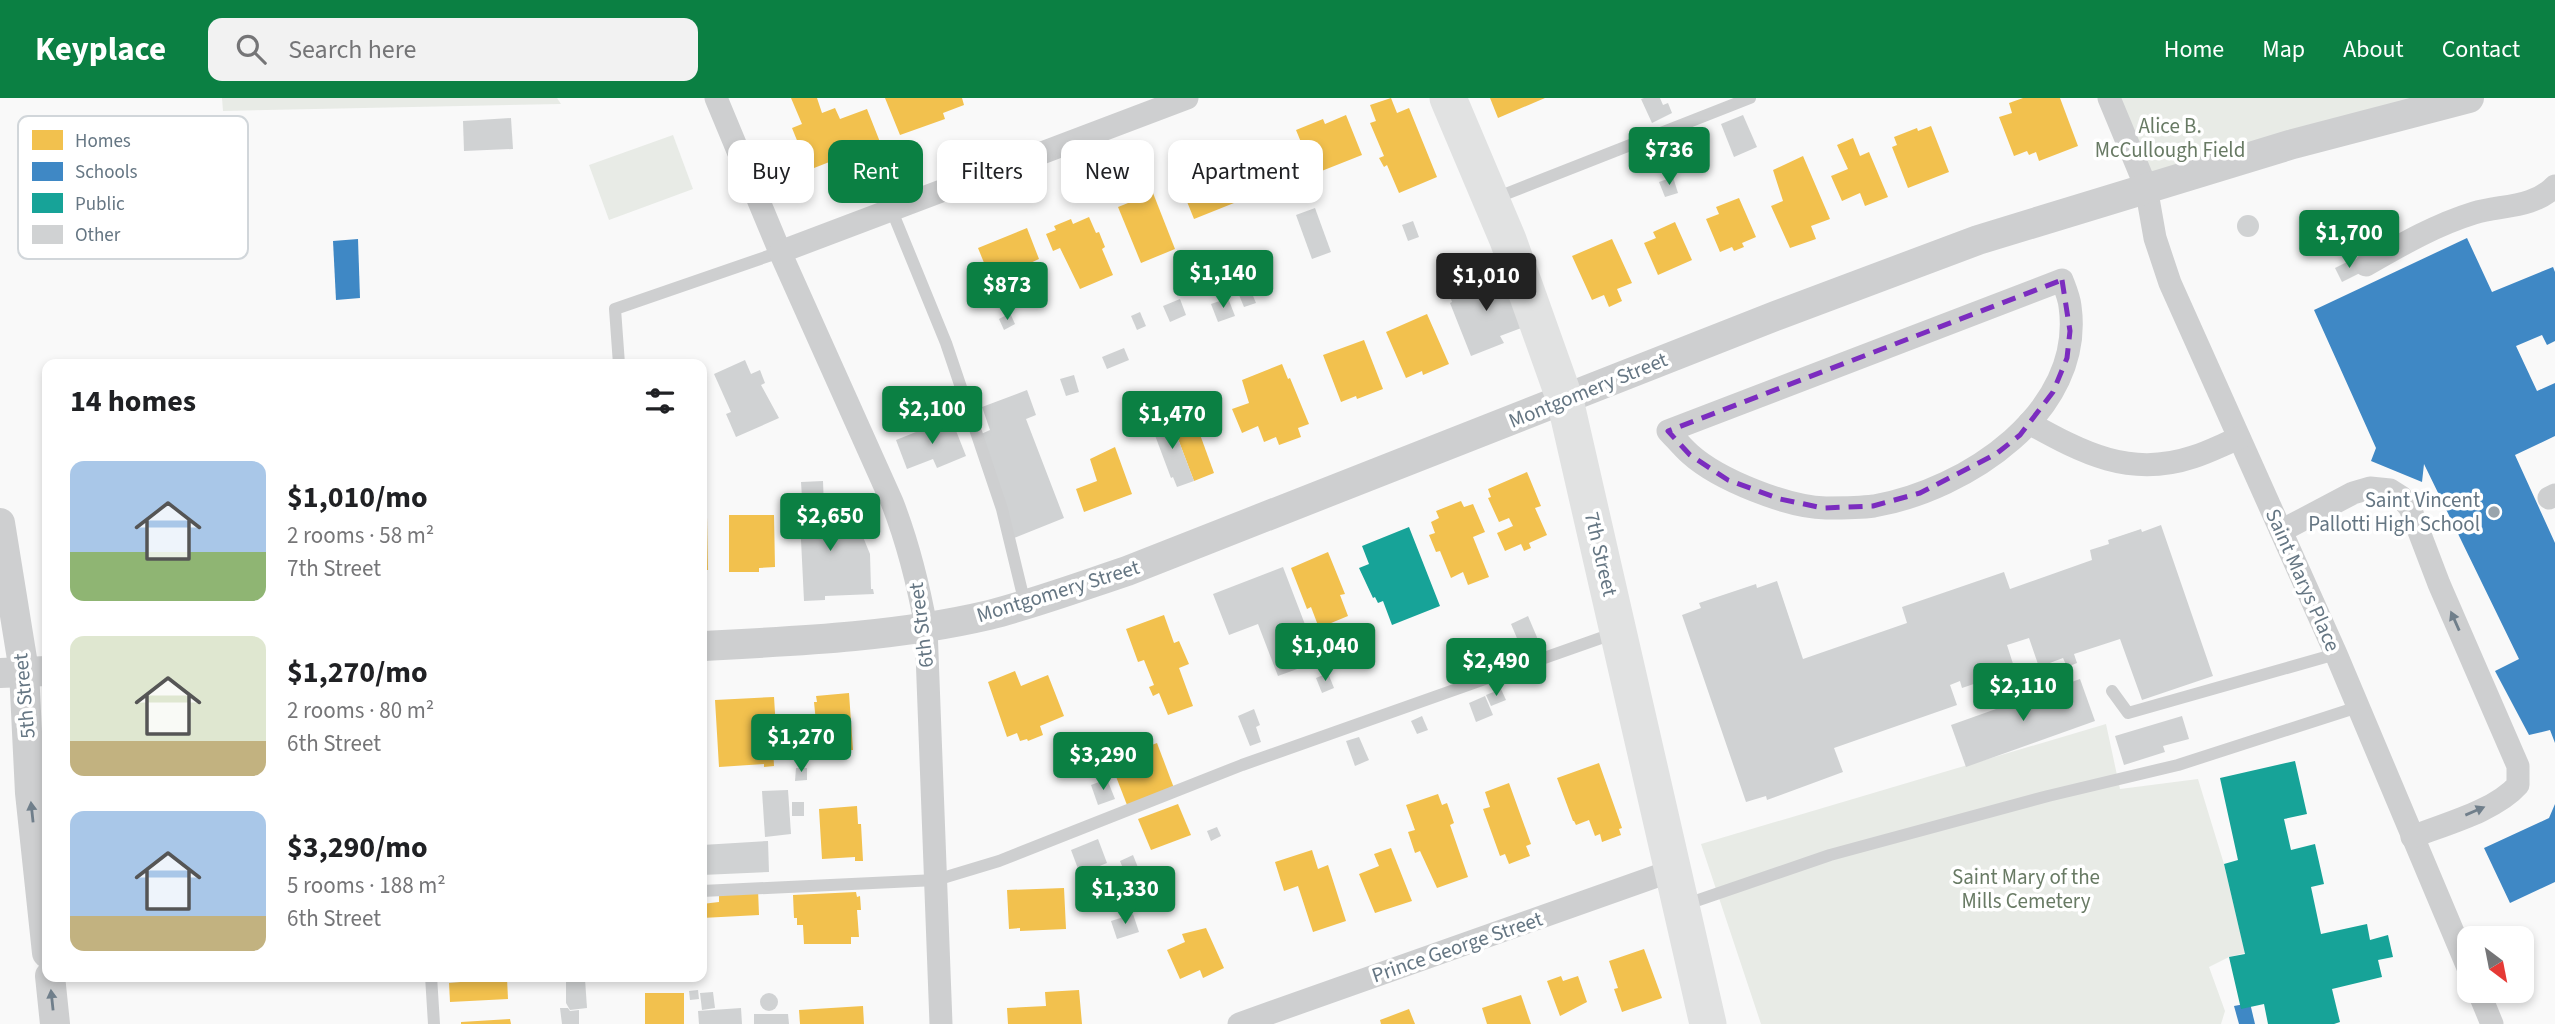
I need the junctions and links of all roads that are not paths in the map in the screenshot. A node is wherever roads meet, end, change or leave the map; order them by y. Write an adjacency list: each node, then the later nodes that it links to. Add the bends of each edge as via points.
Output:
1 (716, 98): 11 (street, 6th Street)
2 (1187, 98): 10 (street)
3 (1448, 98): 9 (main road, 7th Street)
4 (1750, 98): 9 (lane)
5 (2109, 98): 8 (street, Saint Marys Place)
6 (2469, 98): 8 (street, Montgomery Street)
7 (2555, 186): 12 (street, via 2522,204 2474,213 2419,234)
8 (2146, 187): 14 (street, Montgomery Street, via 1978,240); 16 (street, Saint Marys Place, via 2155,238 2170,284)
9 (1491, 200): 14 (main road, 7th Street)
10 (892, 211): 11 (street); 19 (lane, via 946,342 1002,509)
11 (780, 252): 13 (lane, via 615,309); 20 (street, 6th Street, via 892,502 914,567)
12 (2366, 265)
13 (619, 359)
14 (1565, 400): 19 (street, Montgomery Street, via 1127,571); 21 (main road, 7th Street)
15 (2029, 423): 15 (street, via 2053,392 2067,358 2070,305 2062,280 1668,431 1690,455 1728,480 1780,499 1823,508 1873,506 1920,493 1996,454); 16 (street, via 2075,448 2138,466 2193,457)
16 (2239, 438): 18 (street, Saint Marys Place)
17 (0, 523): 24 (street, 5th Street)
18 (2281, 531): 23 (street, Saint Marys Place); 27 (street, one-way to 18, via 2509,795 2518,785 2518,766 2410,508 2390,490 2370,488)
19 (1025, 604): 20 (street, Montgomery Street)
20 (926, 627): 22 (street, Montgomery Street, via 830,639); 29 (street, 6th Street)
21 (1619, 631): 28 (main road, 7th Street); 29 (lane, via 1242,765 999,861)
22 (707, 646)
23 (2336, 653): 25 (lane, via 2128,713); 26 (street, Saint Marys Place)
24 (24, 671): 31 (street, 5th Street, one-way to 24, via 30,793)
25 (2112, 691)
26 (2358, 706): 27 (street, Saint Marys Place); 32 (lane, via 2178,765 1830,855)
27 (2412, 837): 33 (street, Saint Marys Place)
28 (1675, 870): 32 (main road, 7th Street); 40 (street, Prince George Street)
29 (936, 880): 30 (lane); 39 (street, 6th Street)
30 (707, 891)
31 (42, 894)
32 (1682, 906): 41 (main road, 7th Street)
33 (2457, 942)
34 (51, 982): 37 (street, one-way to 34)
35 (431, 982): 38 (lane)
36 (2483, 1003): 42 (street)
37 (55, 1024)
38 (434, 1024)
39 (941, 1024)
40 (1239, 1024)
41 (1708, 1024)
42 (2492, 1024)

